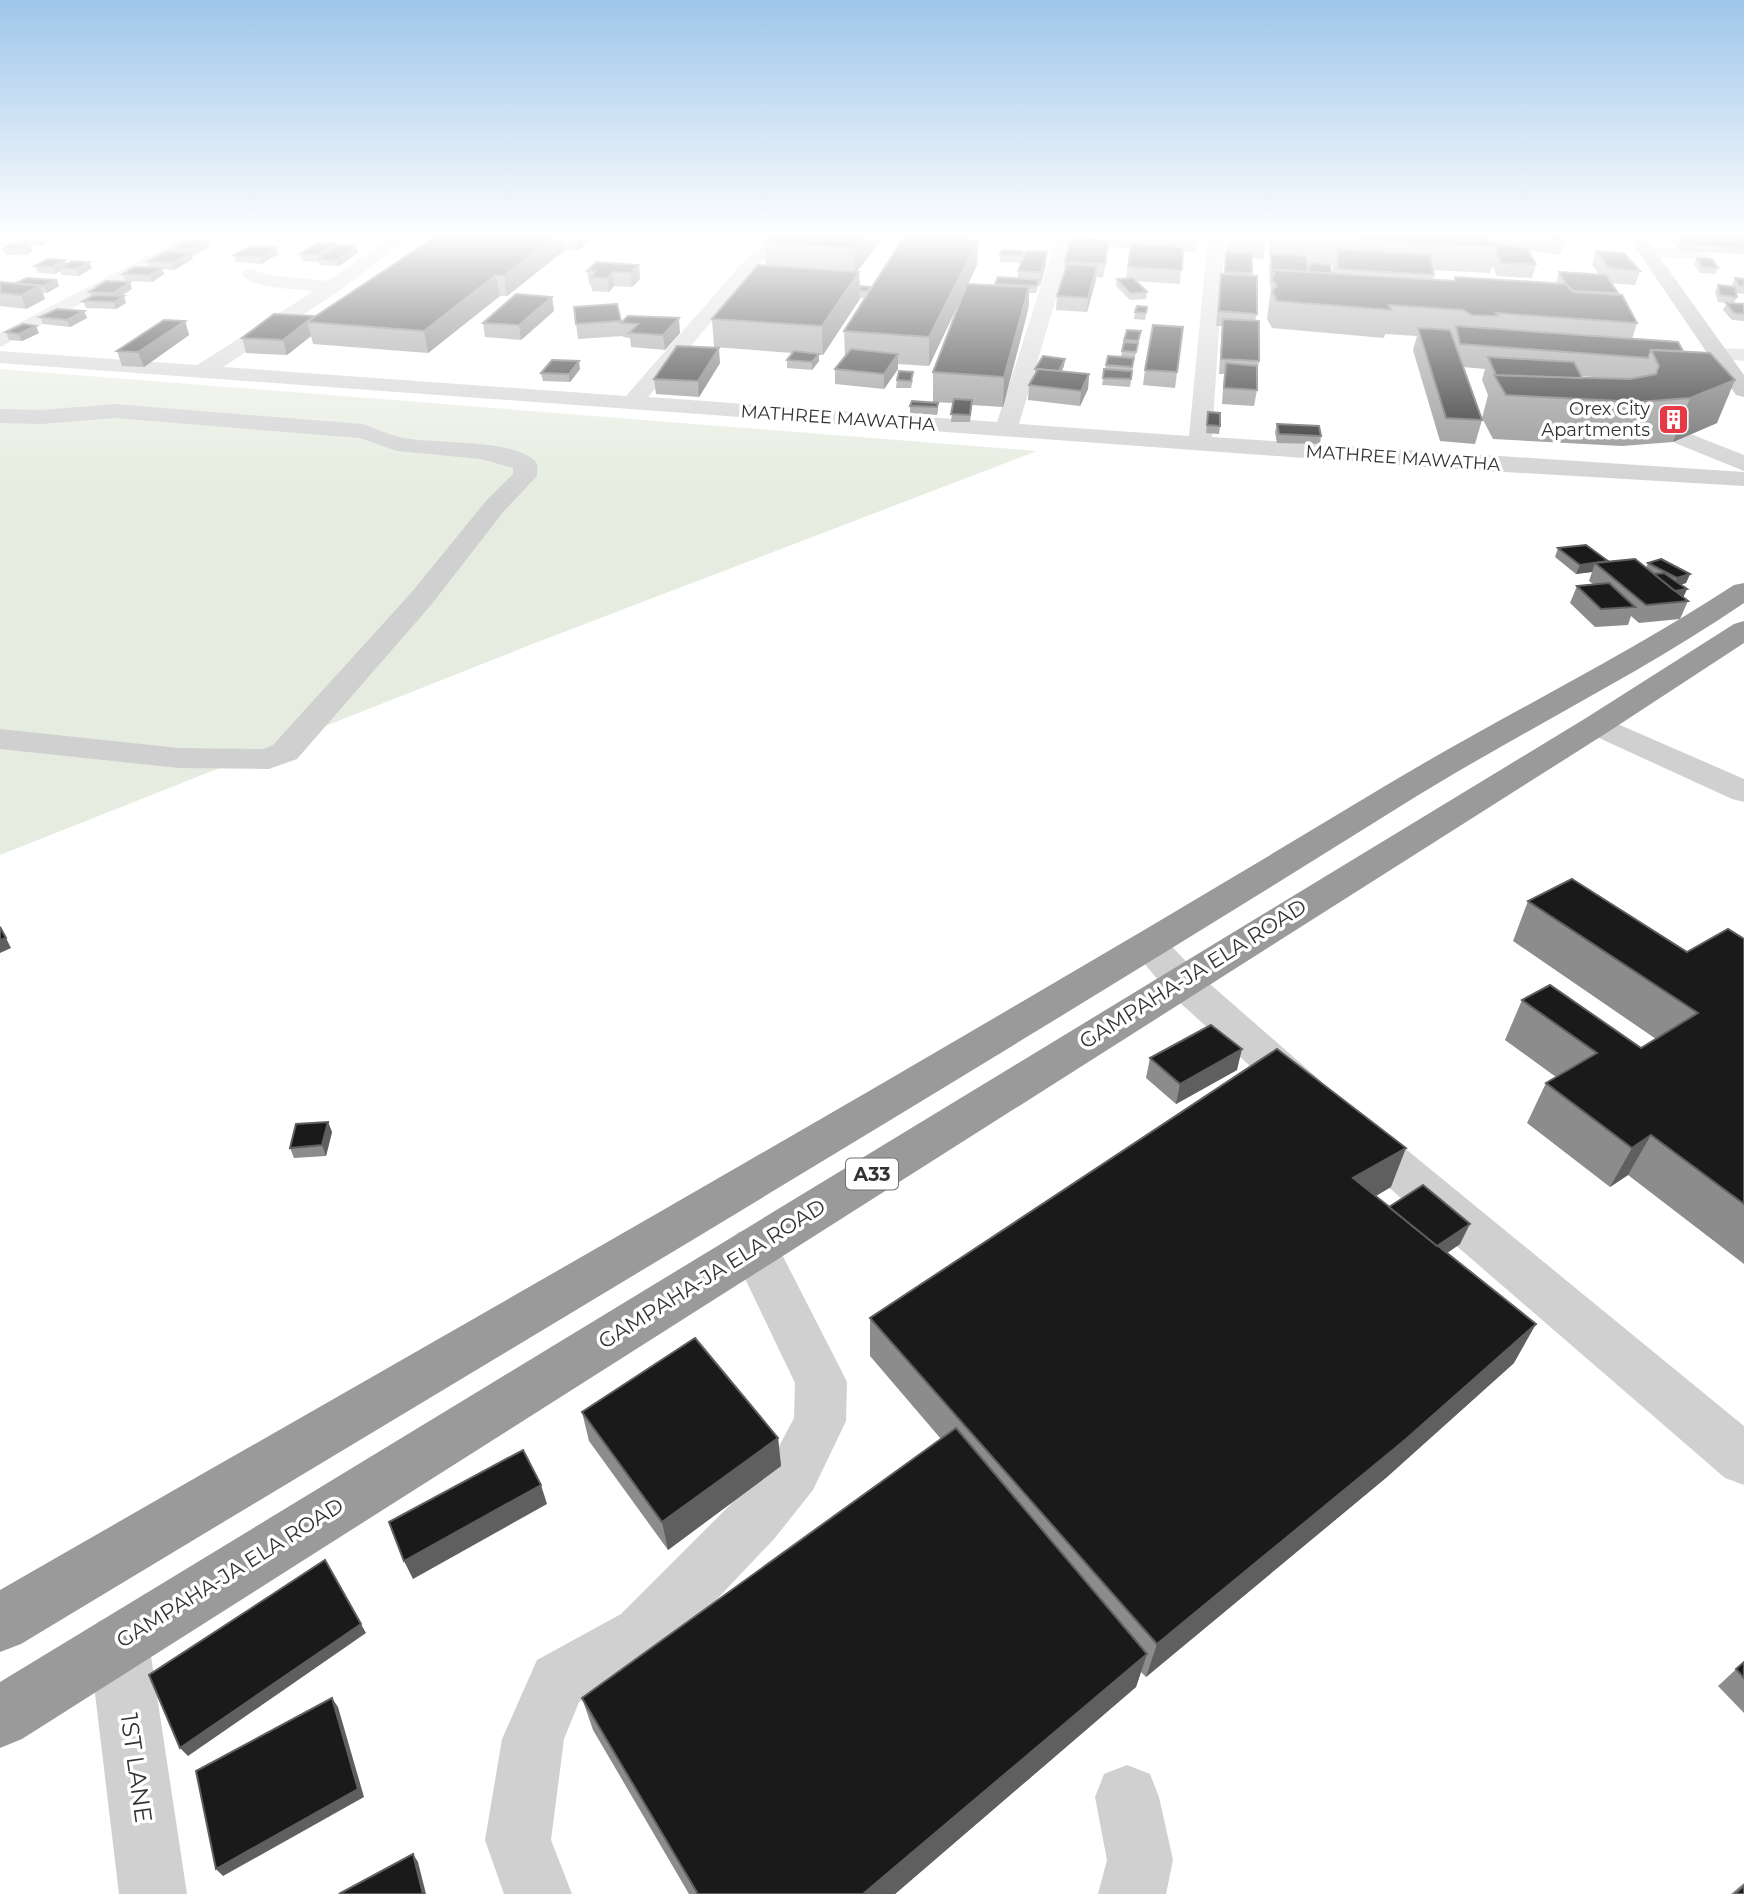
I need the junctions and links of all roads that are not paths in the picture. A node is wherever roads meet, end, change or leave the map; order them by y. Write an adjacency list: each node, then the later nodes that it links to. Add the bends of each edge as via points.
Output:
1 (29, 325): 7 (street)
2 (272, 325): 11 (street)
3 (698, 325): 13 (street)
4 (1039, 325): 15 (street)
5 (1210, 325): 17 (street)
6 (1700, 325): 8 (main road)
7 (0, 341)
8 (1720, 354): 9 (street); 12 (main road)
9 (1744, 355)
10 (0, 357): 11 (street, MATHREE MAWATHA)
11 (202, 372): 13 (street, MATHREE MAWATHA)
12 (1744, 390)
13 (631, 403): 15 (street, MATHREE MAWATHA)
14 (0, 416): 25 (street, via 114,411 362,430 387,443 488,453 525,465 525,476 285,752 269,759 179,758)
15 (1006, 430): 17 (street, MATHREE MAWATHA)
16 (1683, 438): 18 (street)
17 (1200, 444): 19 (street, MATHREE MAWATHA)
18 (1744, 464)
19 (1676, 477): 20 (street); 21 (street)
20 (1744, 479)
21 (1744, 489)
22 (1744, 591): 27 (highway, A33, via 1688,628 1452,760)
23 (1744, 630): 24 (highway, GAMPAHA-JA ELA ROAD / A33)
24 (1597, 725): 26 (street); 28 (highway, GAMPAHA-JA ELA ROAD / A33)
25 (0, 739)
26 (1744, 792)
27 (1149, 946): 28 (street); 31 (highway, A33)
28 (1181, 981): 29 (highway, GAMPAHA-JA ELA ROAD / A33); 30 (street)
29 (754, 1247): 32 (highway, GAMPAHA-JA ELA ROAD / A33); 36 (street, via 821,1382 820,1421 794,1472 642,1635 558,1681 533,1739 518,1840)
30 (1744, 1460)
31 (0, 1623)
32 (119, 1643): 33 (highway, GAMPAHA-JA ELA ROAD / A33); 35 (street, 1ST LANE)
33 (0, 1717)
34 (1126, 1797): 37 (street, via 1140,1860)
35 (153, 1894)
36 (538, 1894)
37 (1132, 1894)

